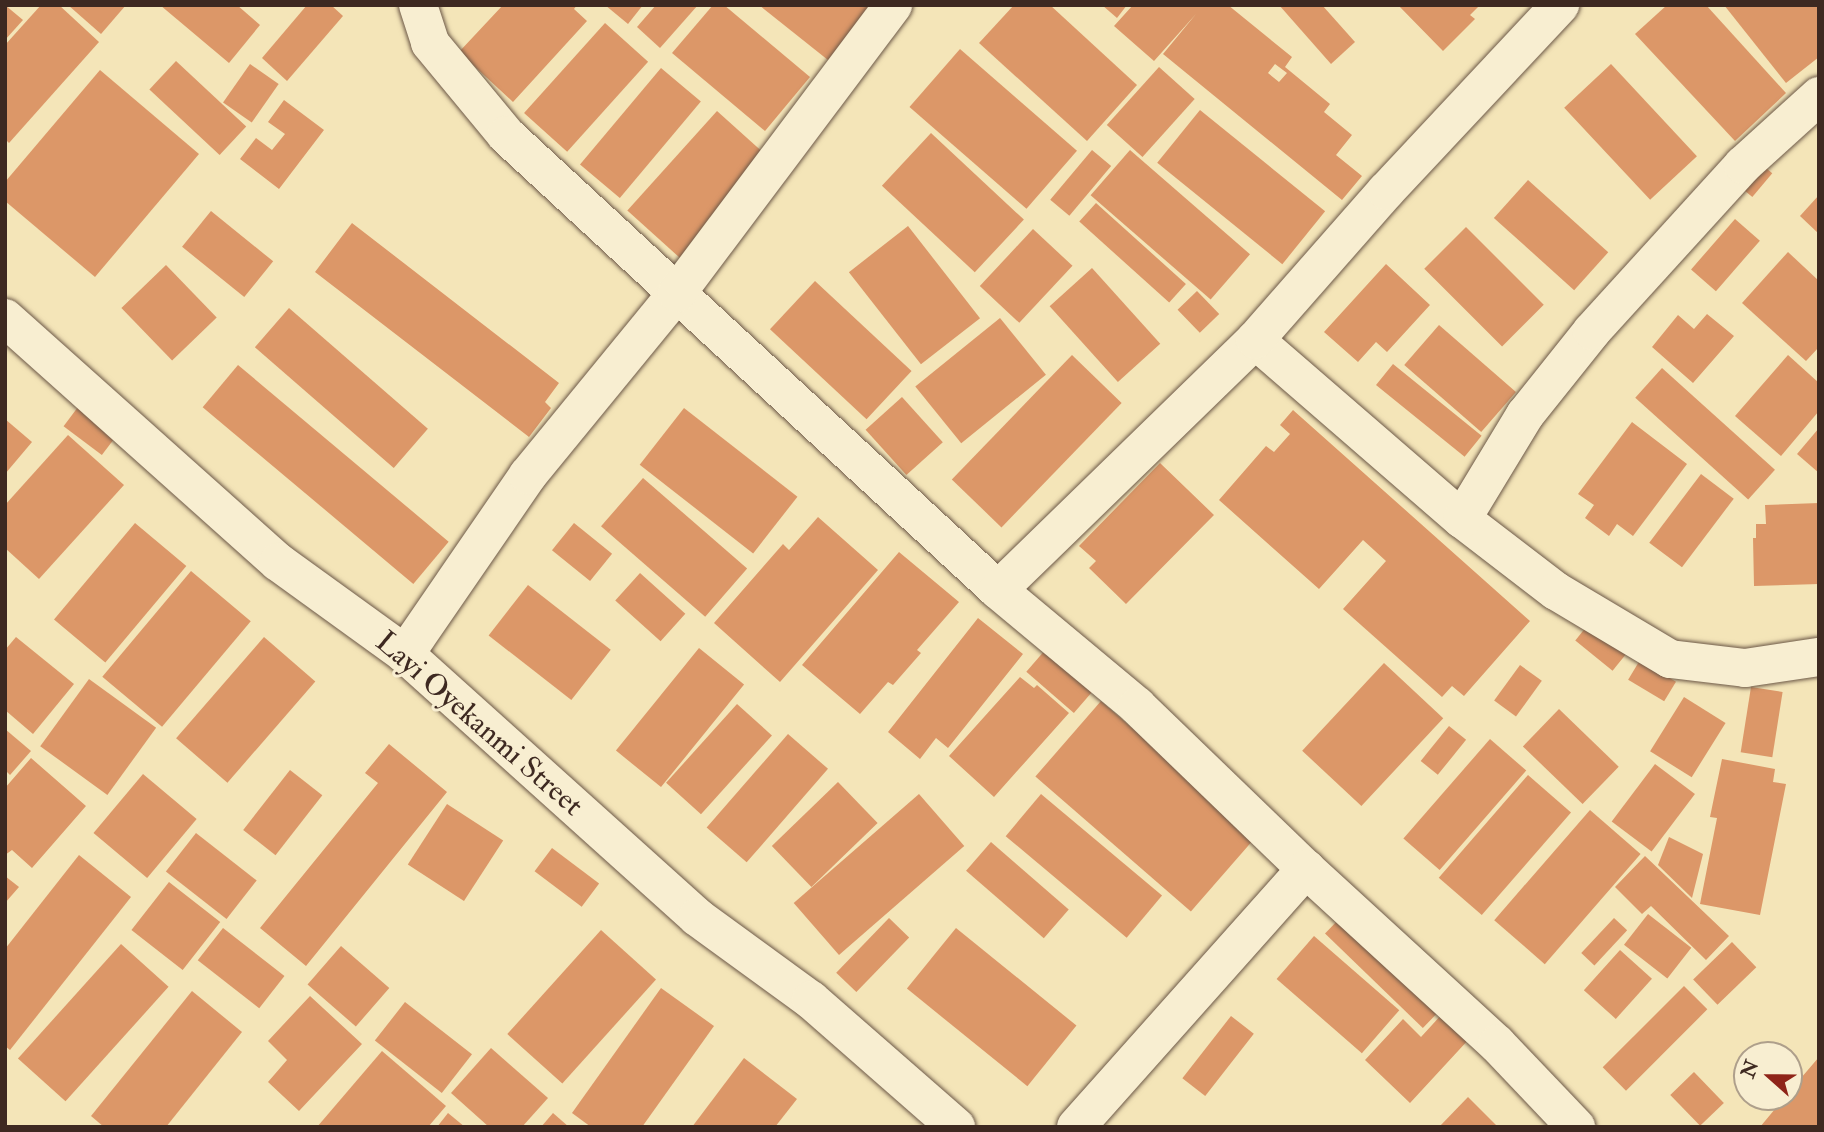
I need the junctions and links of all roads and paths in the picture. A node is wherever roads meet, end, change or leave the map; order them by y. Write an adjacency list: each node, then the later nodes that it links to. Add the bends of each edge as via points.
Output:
1 (418, 5): 5 (street, via 430,43 506,135)
2 (893, 5): 5 (street)
3 (1560, 5): 7 (street)
4 (1819, 96): 8 (street, via 1743,165 1592,331 1525,415)
5 (677, 293): 9 (street); 10 (street, via 528,475)
6 (5, 318): 10 (street, Layi Oyekanmi Street, via 278,562)
7 (1255, 340): 8 (street); 9 (street)
8 (1462, 519): 11 (street, via 1556,591 1670,659 1745,668)
9 (998, 590): 12 (street, via 1137,706)
10 (405, 654): 13 (street, Layi Oyekanmi Street, via 697,916 811,1000)
11 (1819, 657)
12 (1306, 869): 14 (street); 15 (street, via 1497,1044)
13 (956, 1127)
14 (1076, 1127)
15 (1576, 1127)

